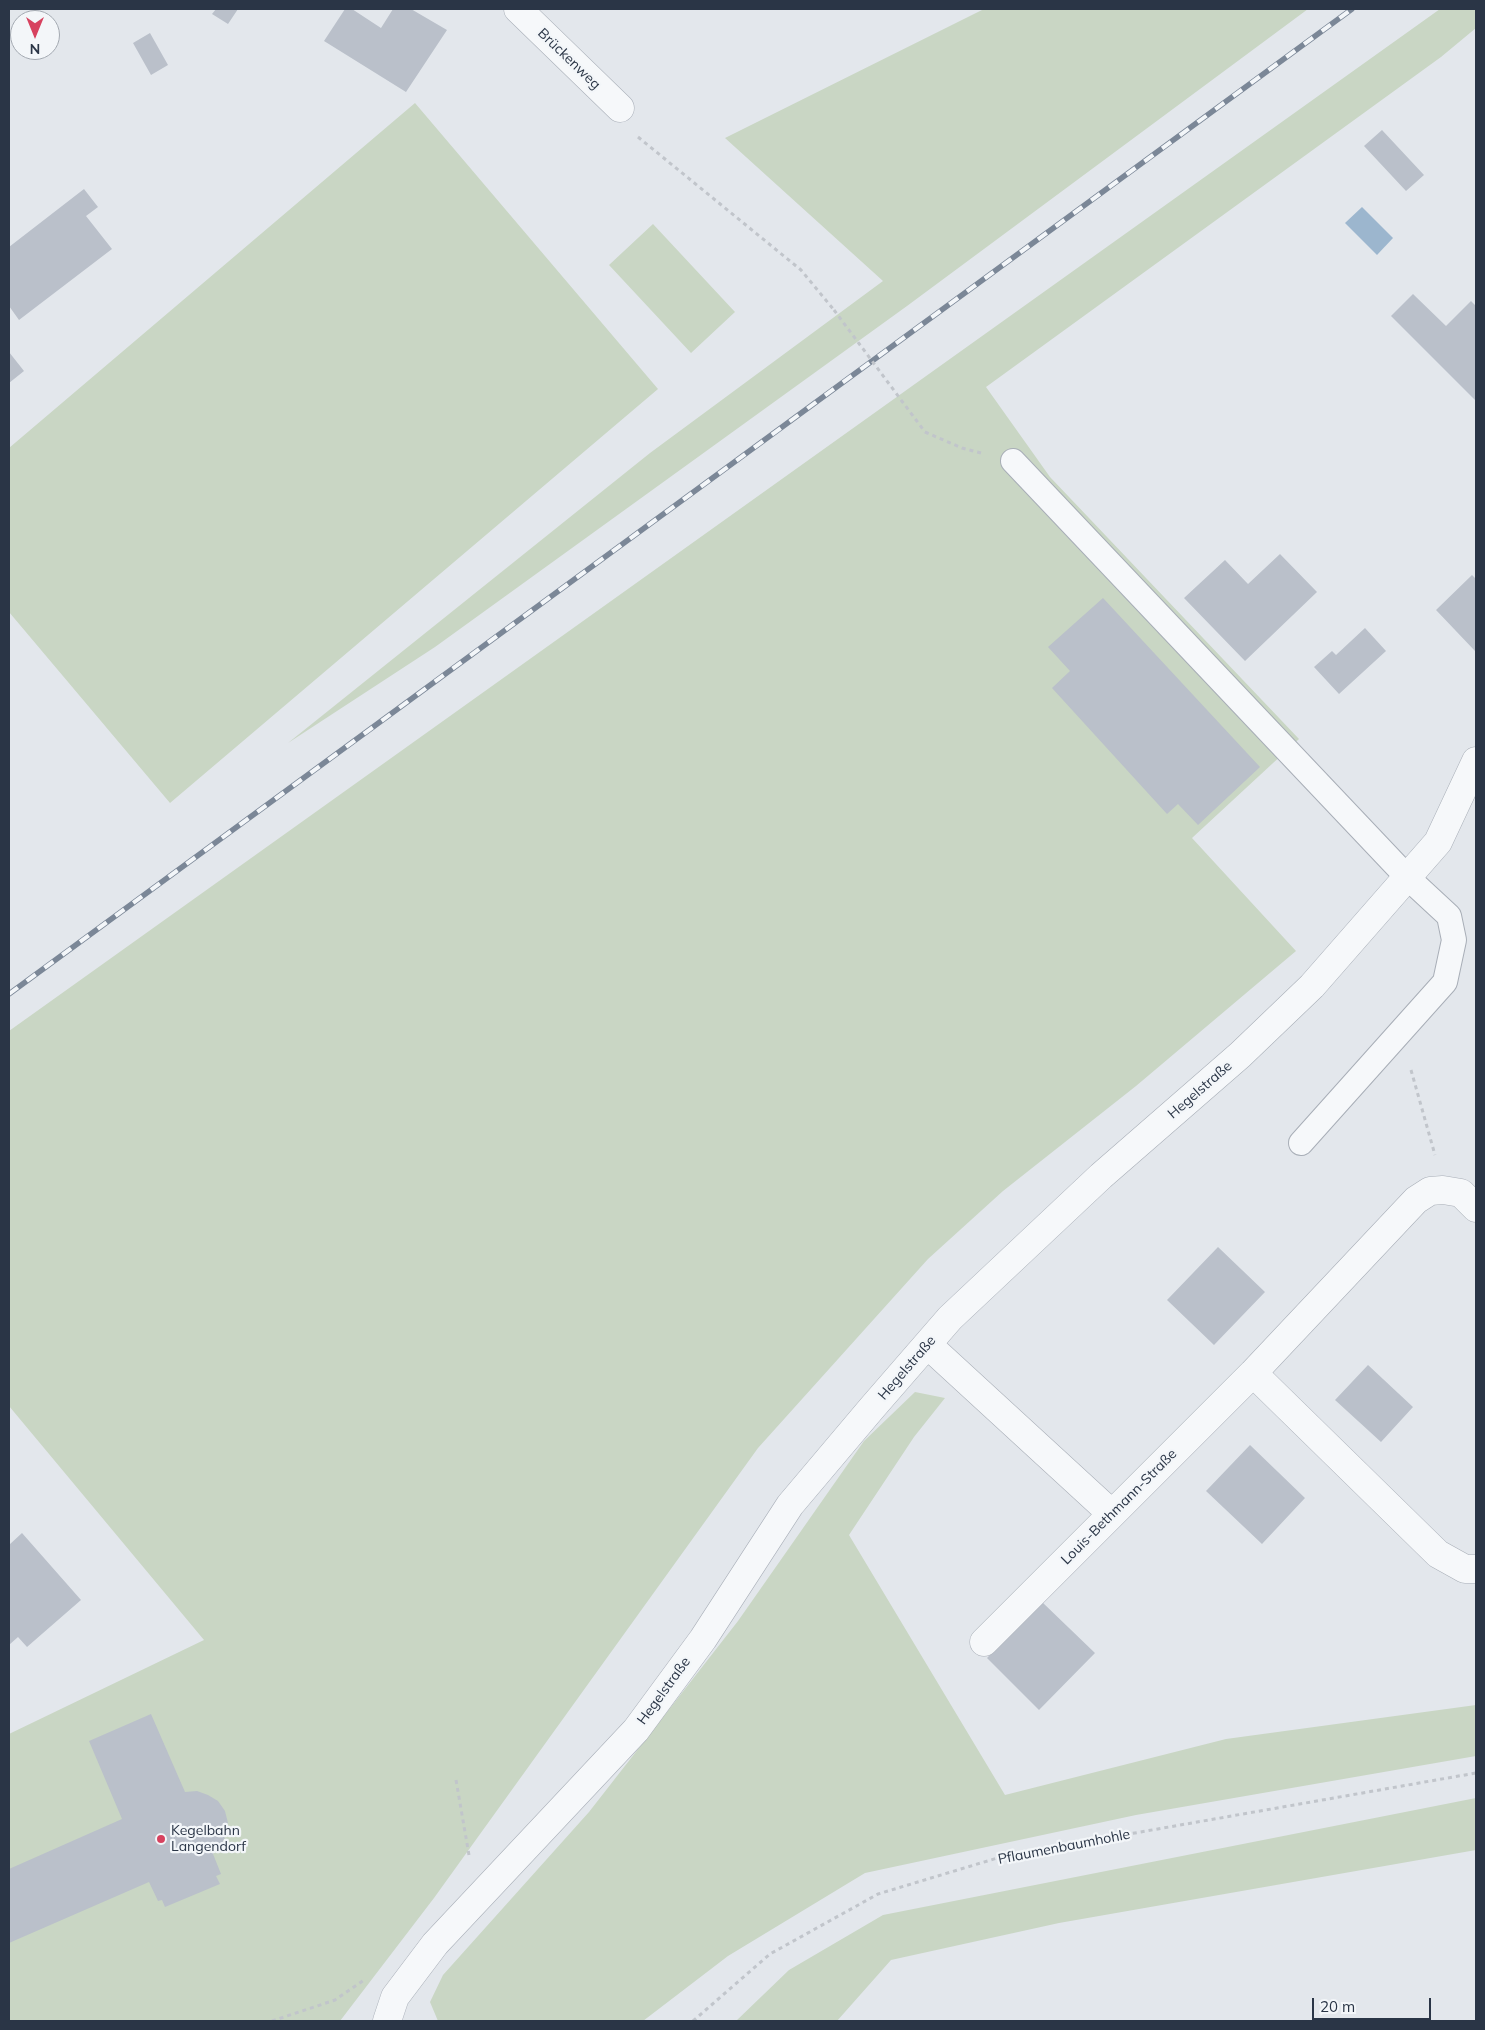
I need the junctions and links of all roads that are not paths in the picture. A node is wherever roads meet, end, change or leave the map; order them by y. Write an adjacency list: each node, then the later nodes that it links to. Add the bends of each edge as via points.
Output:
1 (518, 9): 2 (street, Brückenweg)
2 (620, 108)
3 (1013, 461): 5 (lane)
4 (1476, 761): 5 (street, Hegelstraße, via 1438,842)
5 (1408, 878): 6 (lane, via 1449,916 1454,940 1445,982); 8 (street, Hegelstraße, via 1312,986 1240,1055 1094,1182 950,1318)
6 (1301, 1143)
7 (1476, 1208): 9 (street, Louis-Bethmann-Straße, via 1462,1193 1443,1190 1430,1191 1416,1200)
8 (928, 1345): 10 (street); 13 (street, Hegelstraße, via 790,1505 703,1639 636,1730 435,1944 395,1997)
9 (1253, 1373): 10 (street, Louis-Bethmann-Straße); 11 (street, via 1438,1554 1465,1569)
10 (1112, 1514): 12 (street, Louis-Bethmann-Straße)
11 (1476, 1569)
12 (984, 1642)
13 (388, 2021)

